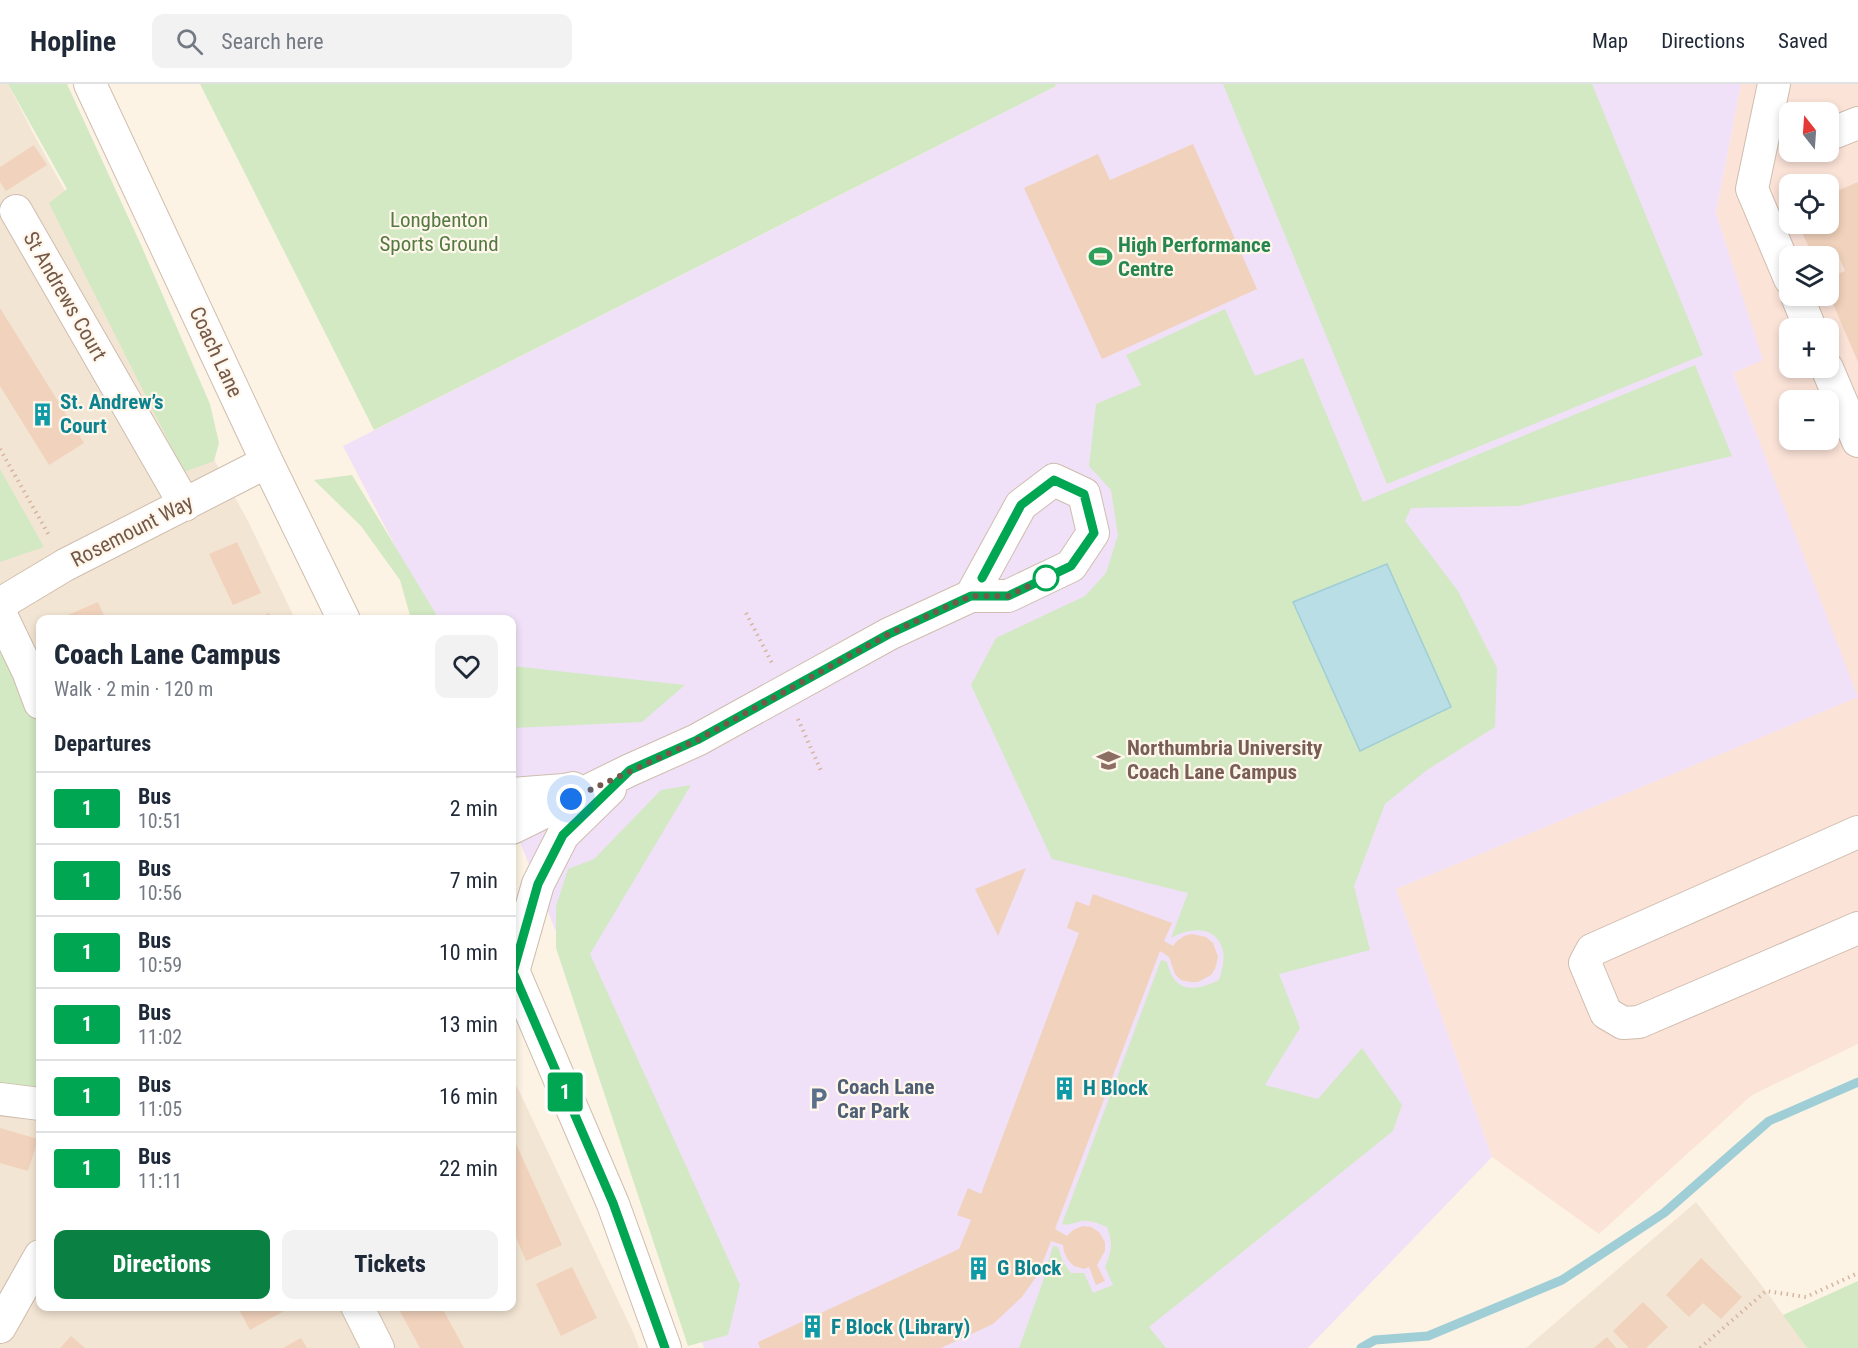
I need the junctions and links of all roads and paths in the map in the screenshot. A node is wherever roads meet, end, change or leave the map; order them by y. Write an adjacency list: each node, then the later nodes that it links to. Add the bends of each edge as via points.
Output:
1 (90, 84): 11 (street, Coach Lane)
2 (1774, 84): 5 (street)
3 (1858, 123): 4 (street)
4 (1839, 131)
5 (1776, 140): 7 (street, via 1752,189)
6 (16, 211): 12 (street, St Andrews Court)
7 (1779, 253)
8 (1832, 378): 9 (street)
9 (1856, 429)
10 (0, 449): 13 (path)
11 (267, 462): 12 (street, Rosemount Way); 18 (street, Coach Lane)
12 (185, 505): 13 (street, Rosemount Way)
13 (65, 565): 15 (street, Rosemount Way)
14 (971, 596): 19 (street, via 889,634)
15 (0, 604)
16 (0, 613): 20 (street)
17 (746, 613): 19 (path)
18 (342, 615)
19 (786, 691): 21 (street, via 697,740); 22 (path)
20 (36, 692)
21 (630, 770): 23 (street, via 564,790); 24 (street); 27 (street, via 563,835 538,884)
22 (821, 771)
23 (516, 794)
24 (516, 826)
25 (1858, 832): 26 (street, via 1592,950 1585,963 1606,1014 1623,1023 1639,1022)
26 (1858, 927)
27 (516, 957)
28 (516, 979): 36 (street, via 613,1203)
29 (0, 1099): 30 (street)
30 (36, 1104)
31 (36, 1263): 34 (street)
32 (1858, 1274): 37 (path, via 1806,1297 1766,1291)
33 (360, 1311): 35 (street)
34 (0, 1327)
35 (378, 1348)
36 (665, 1348)
37 (1700, 1348)

